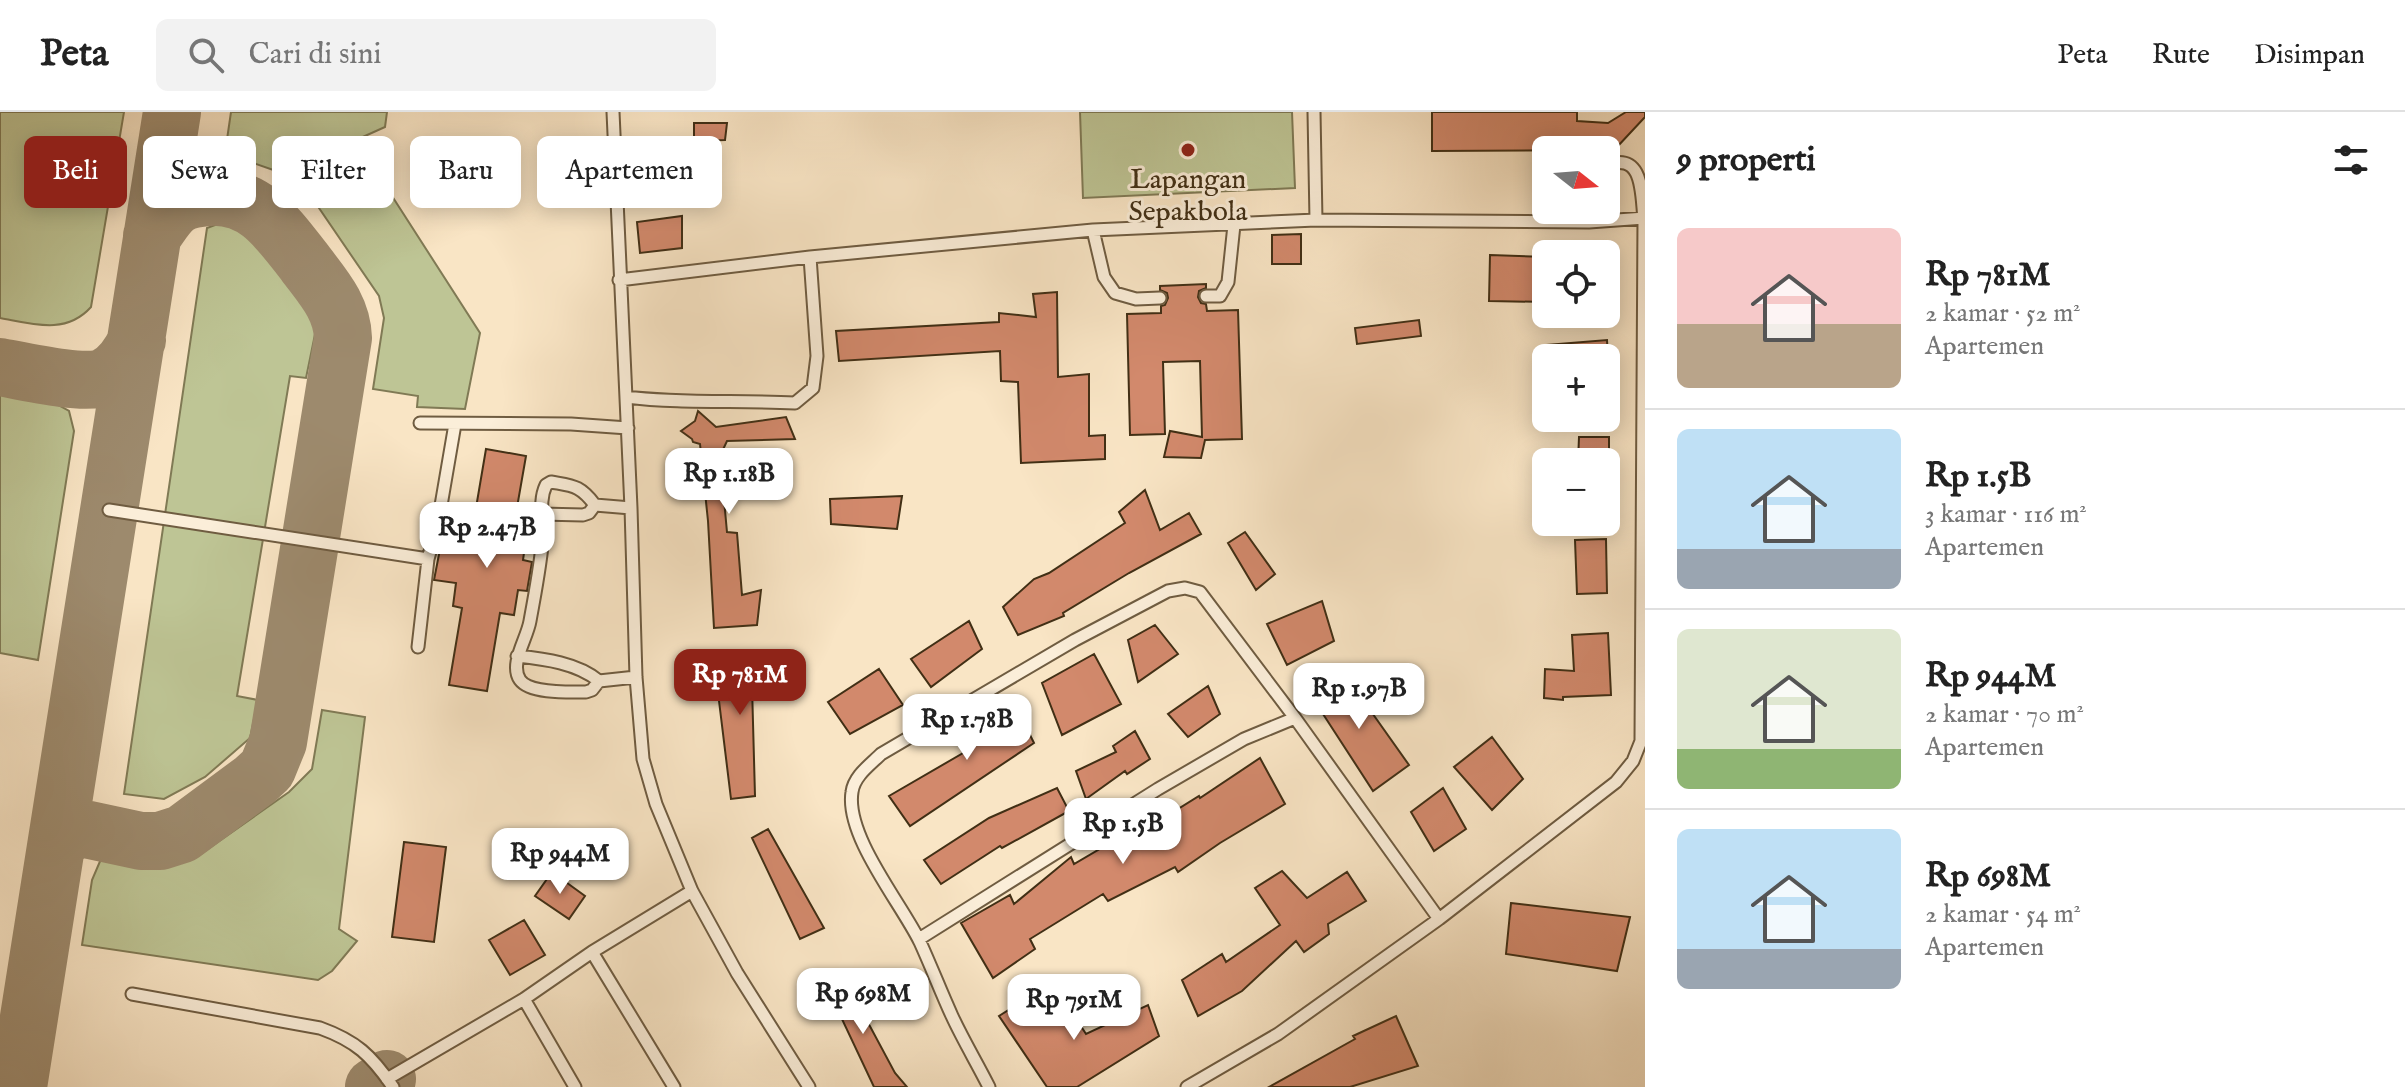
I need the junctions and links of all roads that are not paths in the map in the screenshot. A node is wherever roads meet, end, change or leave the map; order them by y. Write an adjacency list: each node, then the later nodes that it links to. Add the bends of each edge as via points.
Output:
1 (613, 112): 11 (lane)
2 (1314, 112): 7 (lane)
3 (1620, 161): 6 (lane, via 1635,170)
4 (1532, 217): 7 (lane)
5 (1620, 217): 6 (lane)
6 (1645, 218): 29 (lane, via 1641,741 1616,782)
7 (1316, 220): 8 (lane)
8 (1234, 225): 9 (lane); 12 (lane, via 1225,290 1220,296)
9 (1093, 230): 10 (lane); 13 (lane, via 1104,277 1115,293)
10 (810, 257): 11 (lane); 14 (lane, via 817,356 813,388 795,403)
11 (619, 280): 14 (lane)
12 (1206, 296)
13 (1160, 298)
14 (626, 397): 17 (lane)
15 (420, 423): 16 (lane)
16 (455, 424): 17 (lane); 22 (lane)
17 (628, 428): 19 (lane)
18 (595, 505): 19 (lane); 21 (lane, via 583,515); 21 (lane, via 577,486 551,482 544,490)
19 (631, 508): 25 (lane)
20 (109, 510): 22 (lane)
21 (541, 514): 24 (lane, via 540,565 527,637)
22 (428, 559): 23 (lane)
23 (418, 647)
24 (517, 656): 26 (lane, via 573,667); 26 (lane, via 517,676 525,686 586,692)
25 (636, 677): 26 (lane); 28 (lane, via 643,759)
26 (599, 681)
27 (1295, 718): 29 (lane); 30 (lane, via 1244,739 1158,789); 30 (lane, via 1200,592 1185,588 1168,591 1075,640 881,754 855,782 852,816 873,863)
28 (692, 891): 31 (lane); 37 (lane)
29 (1439, 919): 39 (lane, via 1278,1034)
30 (919, 939): 38 (lane)
31 (592, 952): 33 (lane); 36 (lane)
32 (132, 994): 34 (lane, via 320,1028 346,1038 369,1056)
33 (524, 999): 34 (lane); 35 (lane)
34 (390, 1083)
35 (575, 1087)
36 (674, 1087)
37 (809, 1087)
38 (989, 1087)
39 (1187, 1087)

